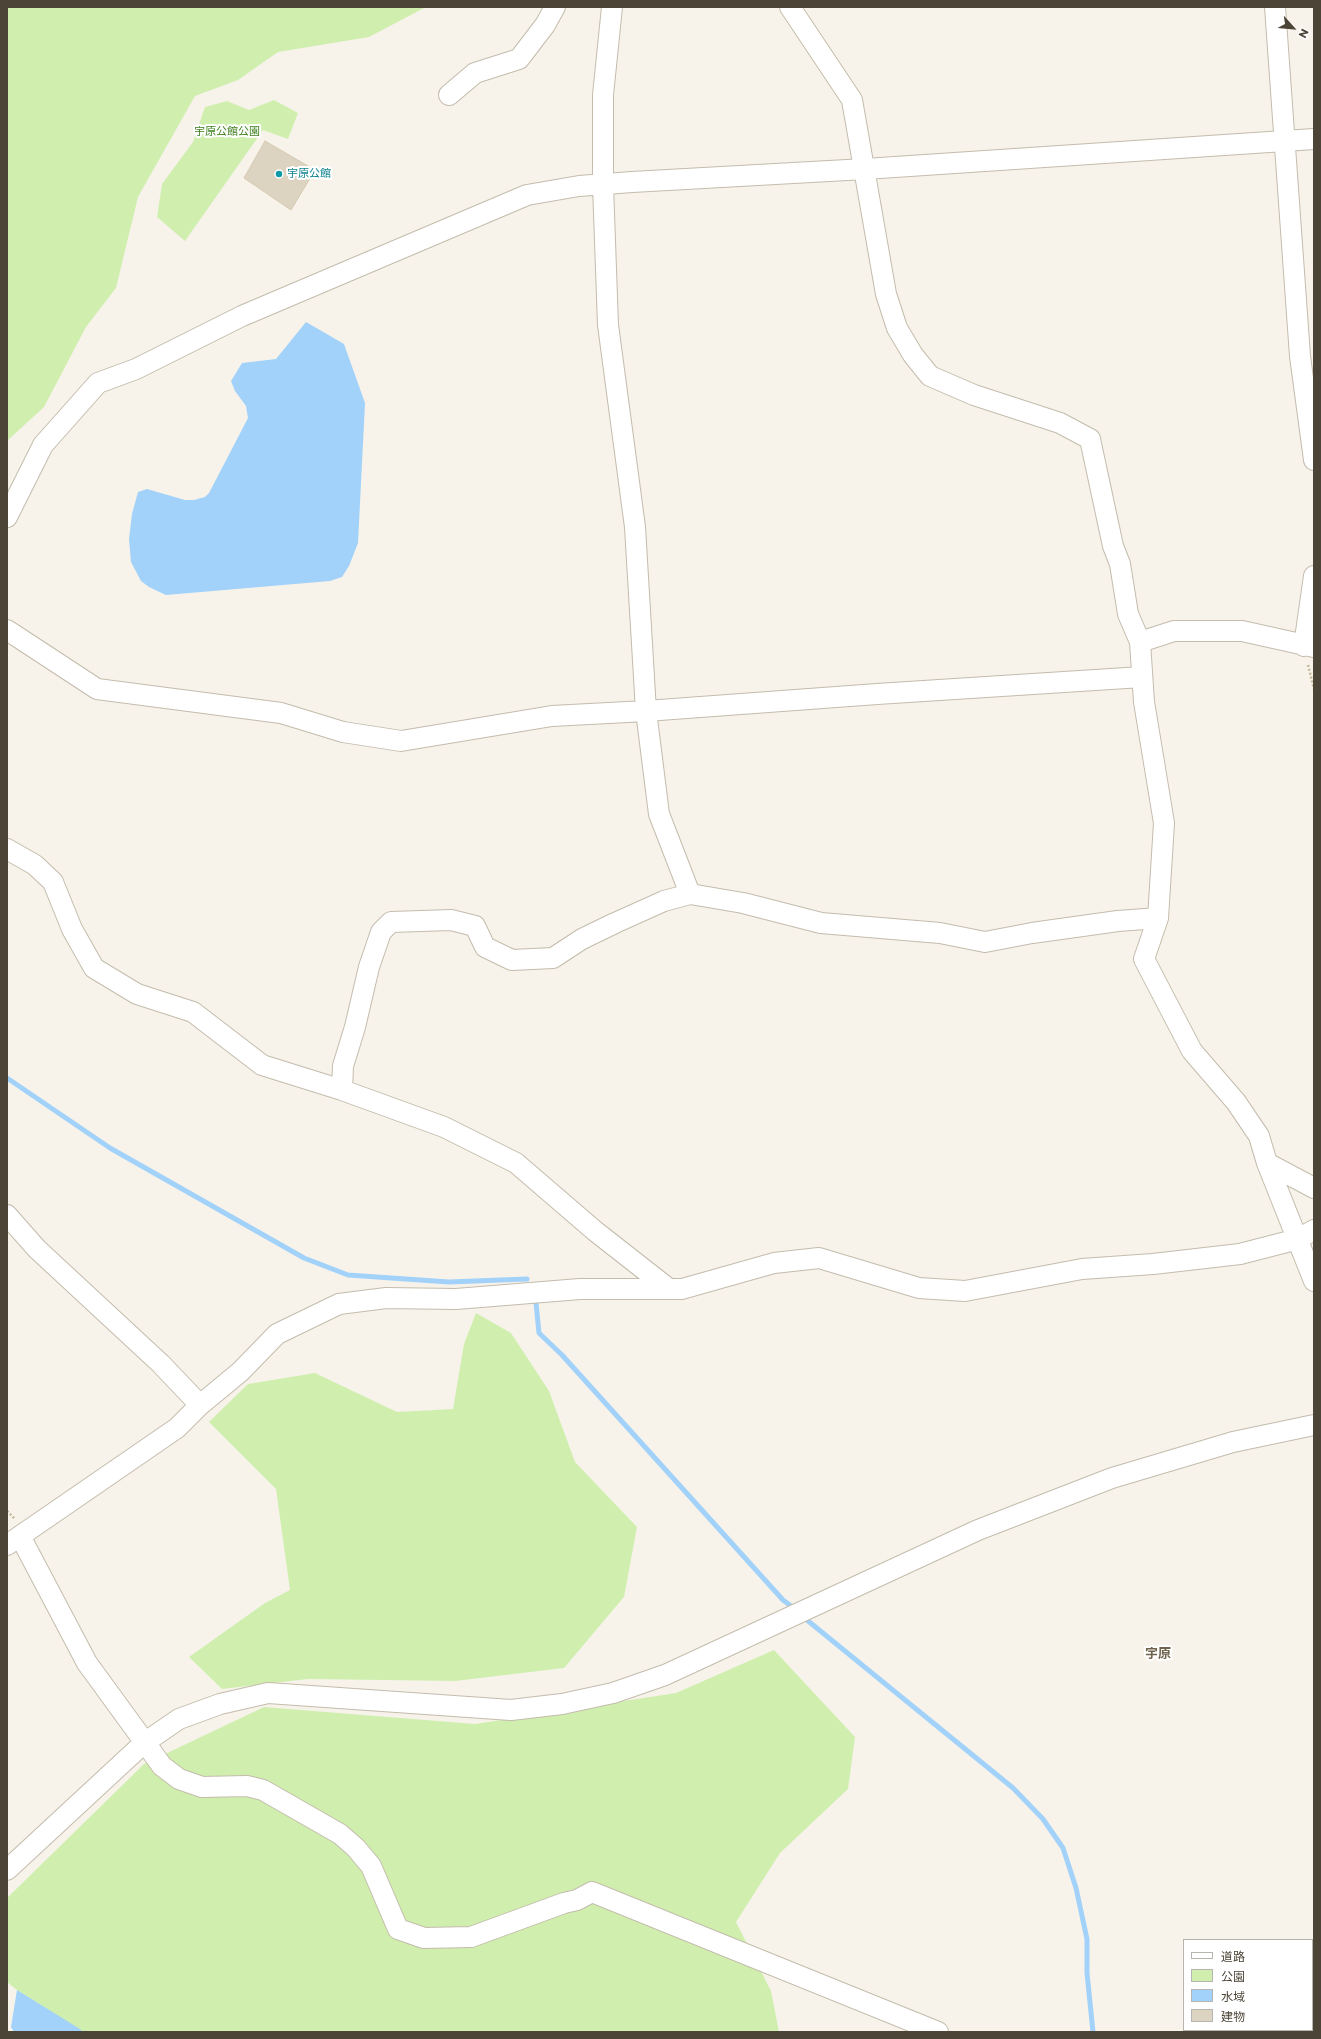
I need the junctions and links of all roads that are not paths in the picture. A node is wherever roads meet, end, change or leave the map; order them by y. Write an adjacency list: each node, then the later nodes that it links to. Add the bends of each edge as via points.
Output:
1 (555, 7): 5 (street, via 519,59 475,73)
2 (612, 7): 9 (street, via 604,95)
3 (790, 7): 8 (street, via 852,100)
4 (1275, 7): 7 (street)
5 (449, 96)
6 (1314, 139): 7 (street)
7 (1285, 142): 8 (street); 10 (street, via 1300,356)
8 (865, 169): 9 (street); 14 (street, via 886,294 897,328 913,355 930,376 974,395 1060,423 1090,440 1113,546 1120,564 1128,614)
9 (603, 185): 11 (street, via 527,195 242,316 136,369 98,382 43,445); 17 (street, via 608,325 635,527)
10 (1314, 460)
11 (7, 517)
12 (1314, 576): 15 (street)
13 (7, 630): 17 (street, via 97,689 281,713 343,732 401,741 552,716)
14 (1140, 642): 15 (street, via 1174,631 1242,631); 16 (street)
15 (1309, 647)
16 (1142, 678): 17 (street); 20 (street, via 1164,823)
17 (646, 711): 19 (street, via 659,814)
18 (7, 849): 21 (street, via 35,865 53,882 72,930 94,968 137,994 193,1012 262,1065)
19 (690, 894): 20 (street, via 821,923 940,933 984,942 1118,921); 21 (street, via 664,901 615,923 582,939 553,958 512,960 485,947 475,926 451,920 391,922 380,932 369,967 343,1066)
20 (1158, 918): 22 (street, via 1144,960 1192,1051 1236,1102 1259,1136)
21 (342, 1090): 27 (street, via 444,1127 516,1163 595,1231)
22 (1267, 1163): 23 (street); 25 (street)
23 (1314, 1188)
24 (7, 1215): 28 (street, via 37,1249 161,1364)
25 (1306, 1234): 26 (street); 27 (street, via 1240,1254 1082,1269 965,1291 919,1288 819,1258 774,1263 682,1289)
26 (1314, 1281)
27 (669, 1288): 28 (street, via 580,1289 456,1299 386,1298 339,1304 277,1334 240,1372)
28 (200, 1405): 30 (street, via 177,1428)
29 (1314, 1425): 31 (street, via 1233,1442 1112,1478 978,1530 665,1675 613,1693 562,1704 511,1710 268,1693 220,1704 179,1719)
30 (14, 1541): 31 (street, via 87,1663)
31 (144, 1743): 32 (street); 33 (street, via 162,1766 179,1779 202,1786 247,1786 263,1790 340,1834 371,1866 398,1929 424,1938 471,1937 577,1900 592,1892)
32 (7, 1870)
33 (938, 2032)

